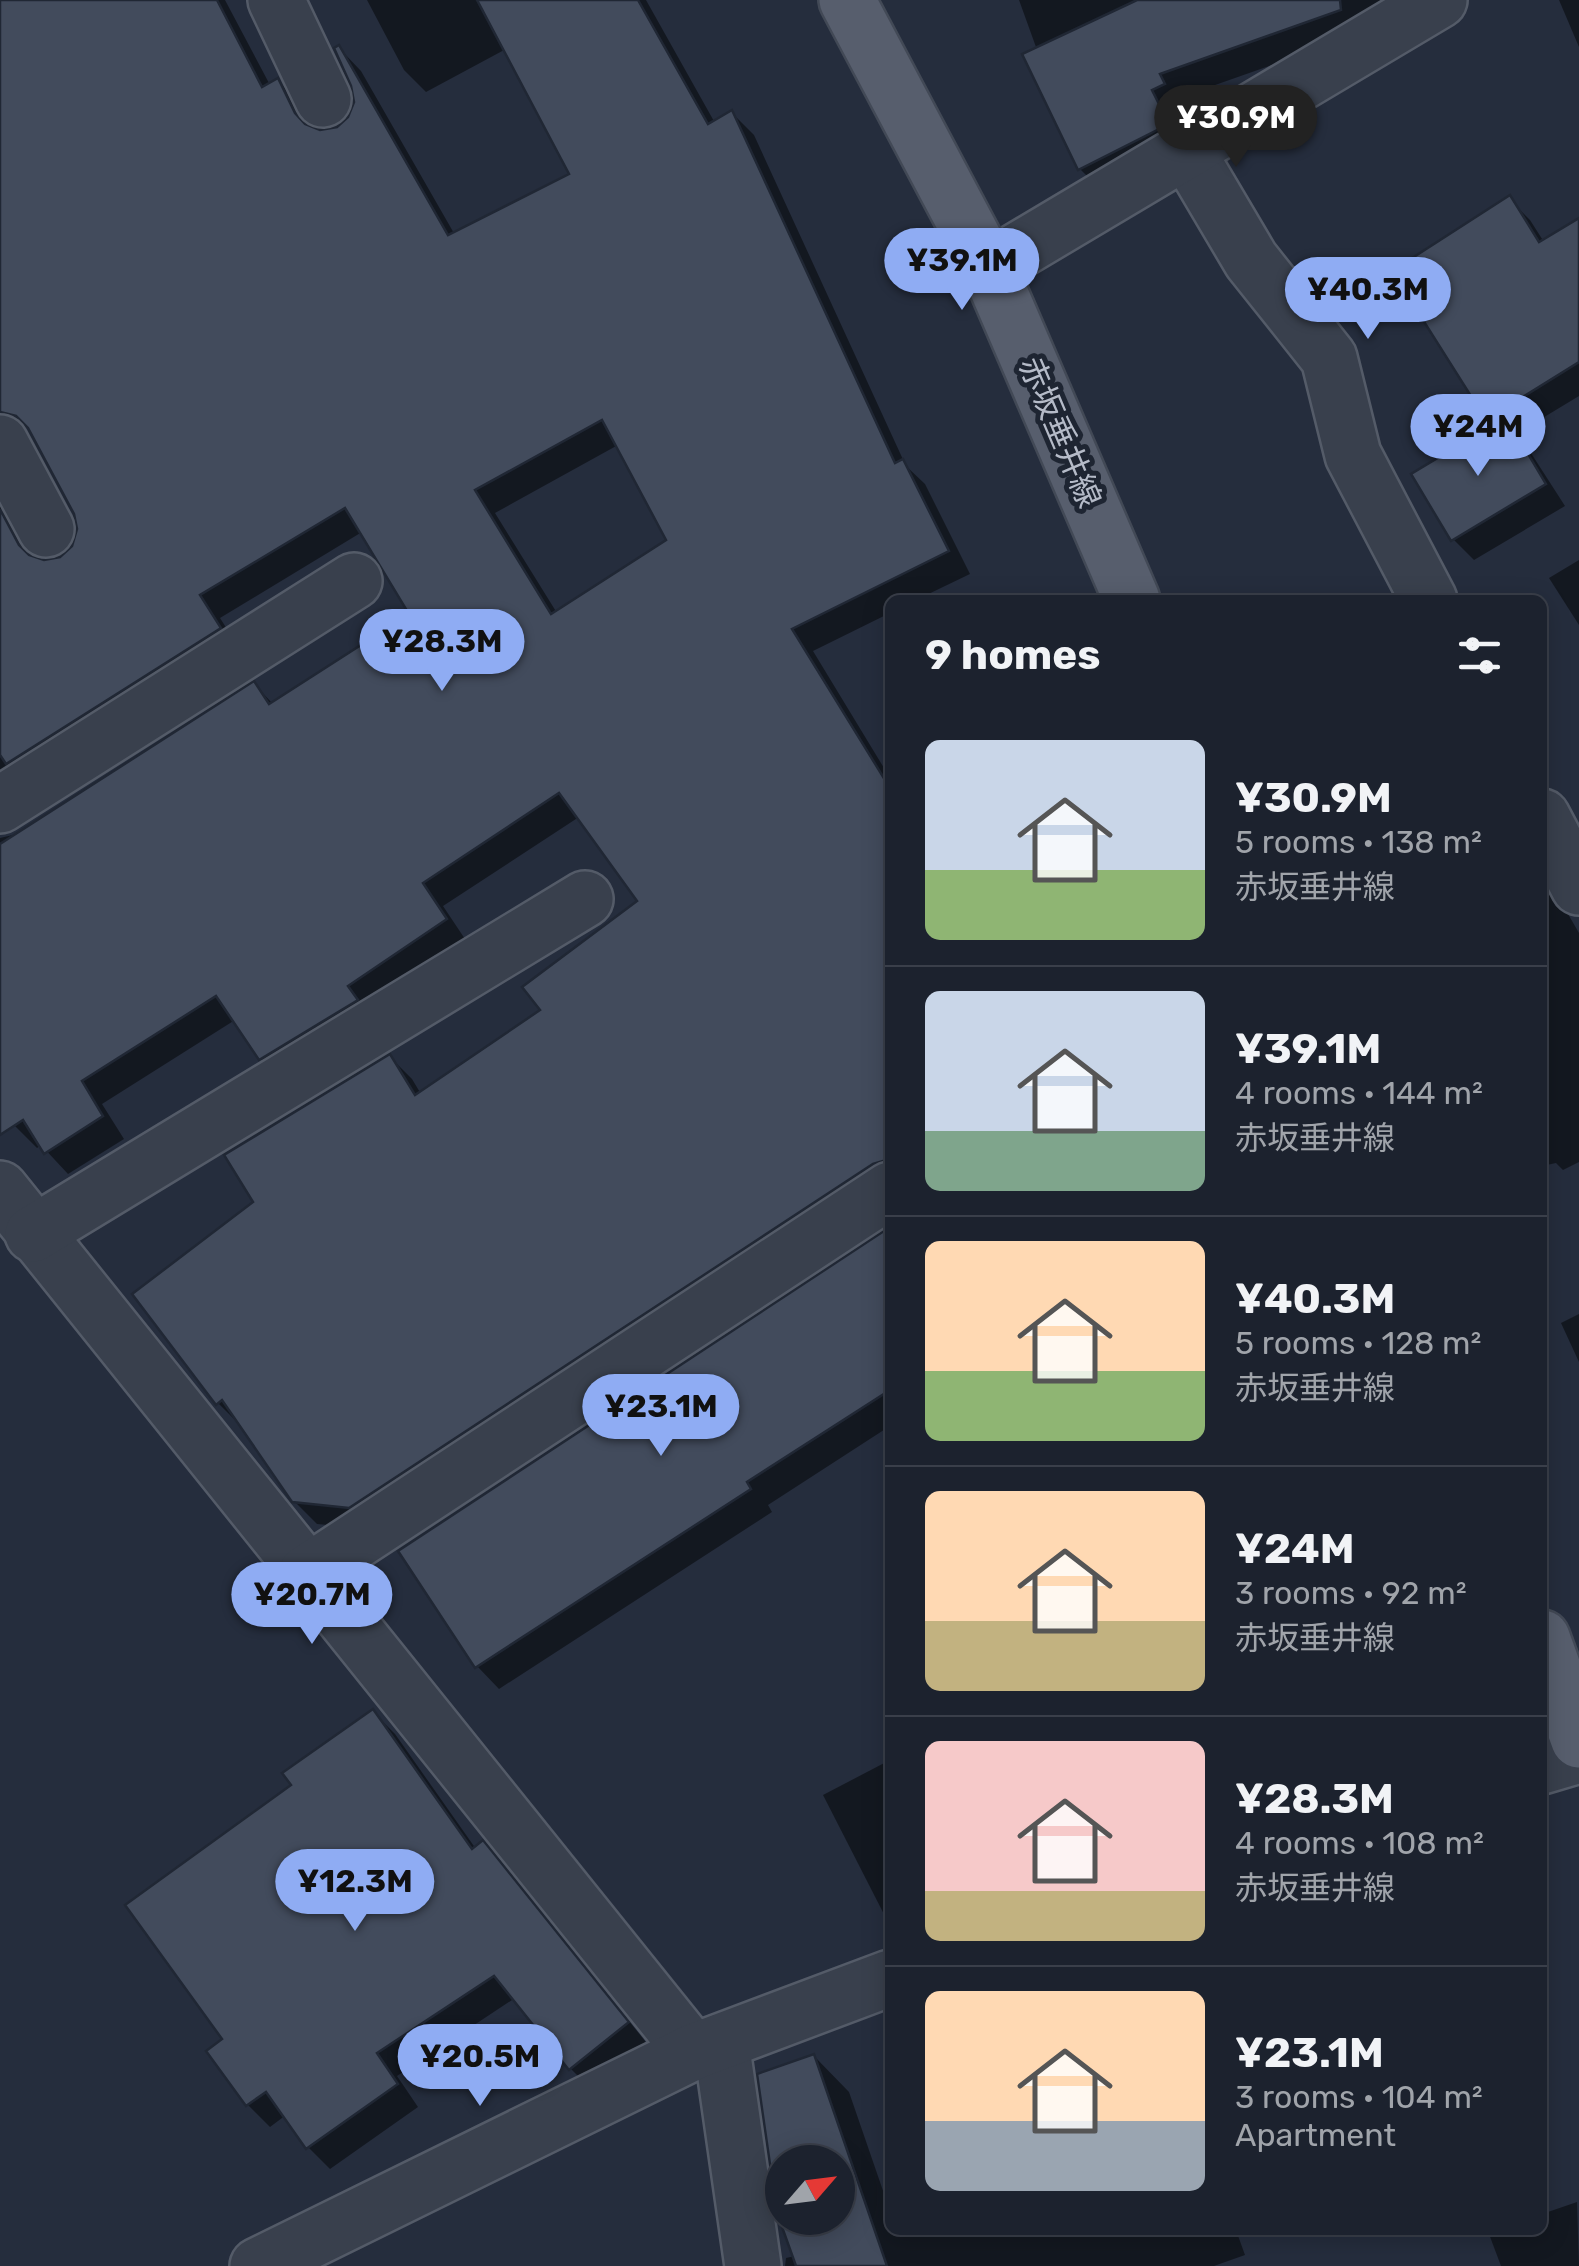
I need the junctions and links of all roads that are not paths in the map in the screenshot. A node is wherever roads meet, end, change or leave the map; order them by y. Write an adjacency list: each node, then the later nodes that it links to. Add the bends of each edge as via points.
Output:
1 (276, 0): 4 (street)
2 (847, 0): 6 (main road, 赤坂垂井線)
3 (1439, 0): 5 (street)
4 (323, 99)
5 (1186, 150): 6 (street); 11 (street, via 1250,260 1329,358 1353,455)
6 (989, 268): 10 (main road, 赤坂垂井線)
7 (0, 443): 8 (street)
8 (46, 529)
9 (354, 581): 12 (street)
10 (1130, 595)
11 (1425, 595)
12 (0, 806)
13 (1547, 826): 14 (street)
14 (1578, 883)
15 (585, 900): 18 (street)
16 (0, 1189): 18 (street)
17 (885, 1193): 19 (street)
18 (33, 1234): 19 (street)
19 (307, 1572): 25 (street)
20 (1547, 1652): 21 (main road)
21 (1579, 1740)
22 (1579, 1755): 23 (street)
23 (1547, 1765)
24 (885, 1980): 25 (street)
25 (707, 2047): 26 (street); 27 (street)
26 (258, 2266)
27 (753, 2266)

